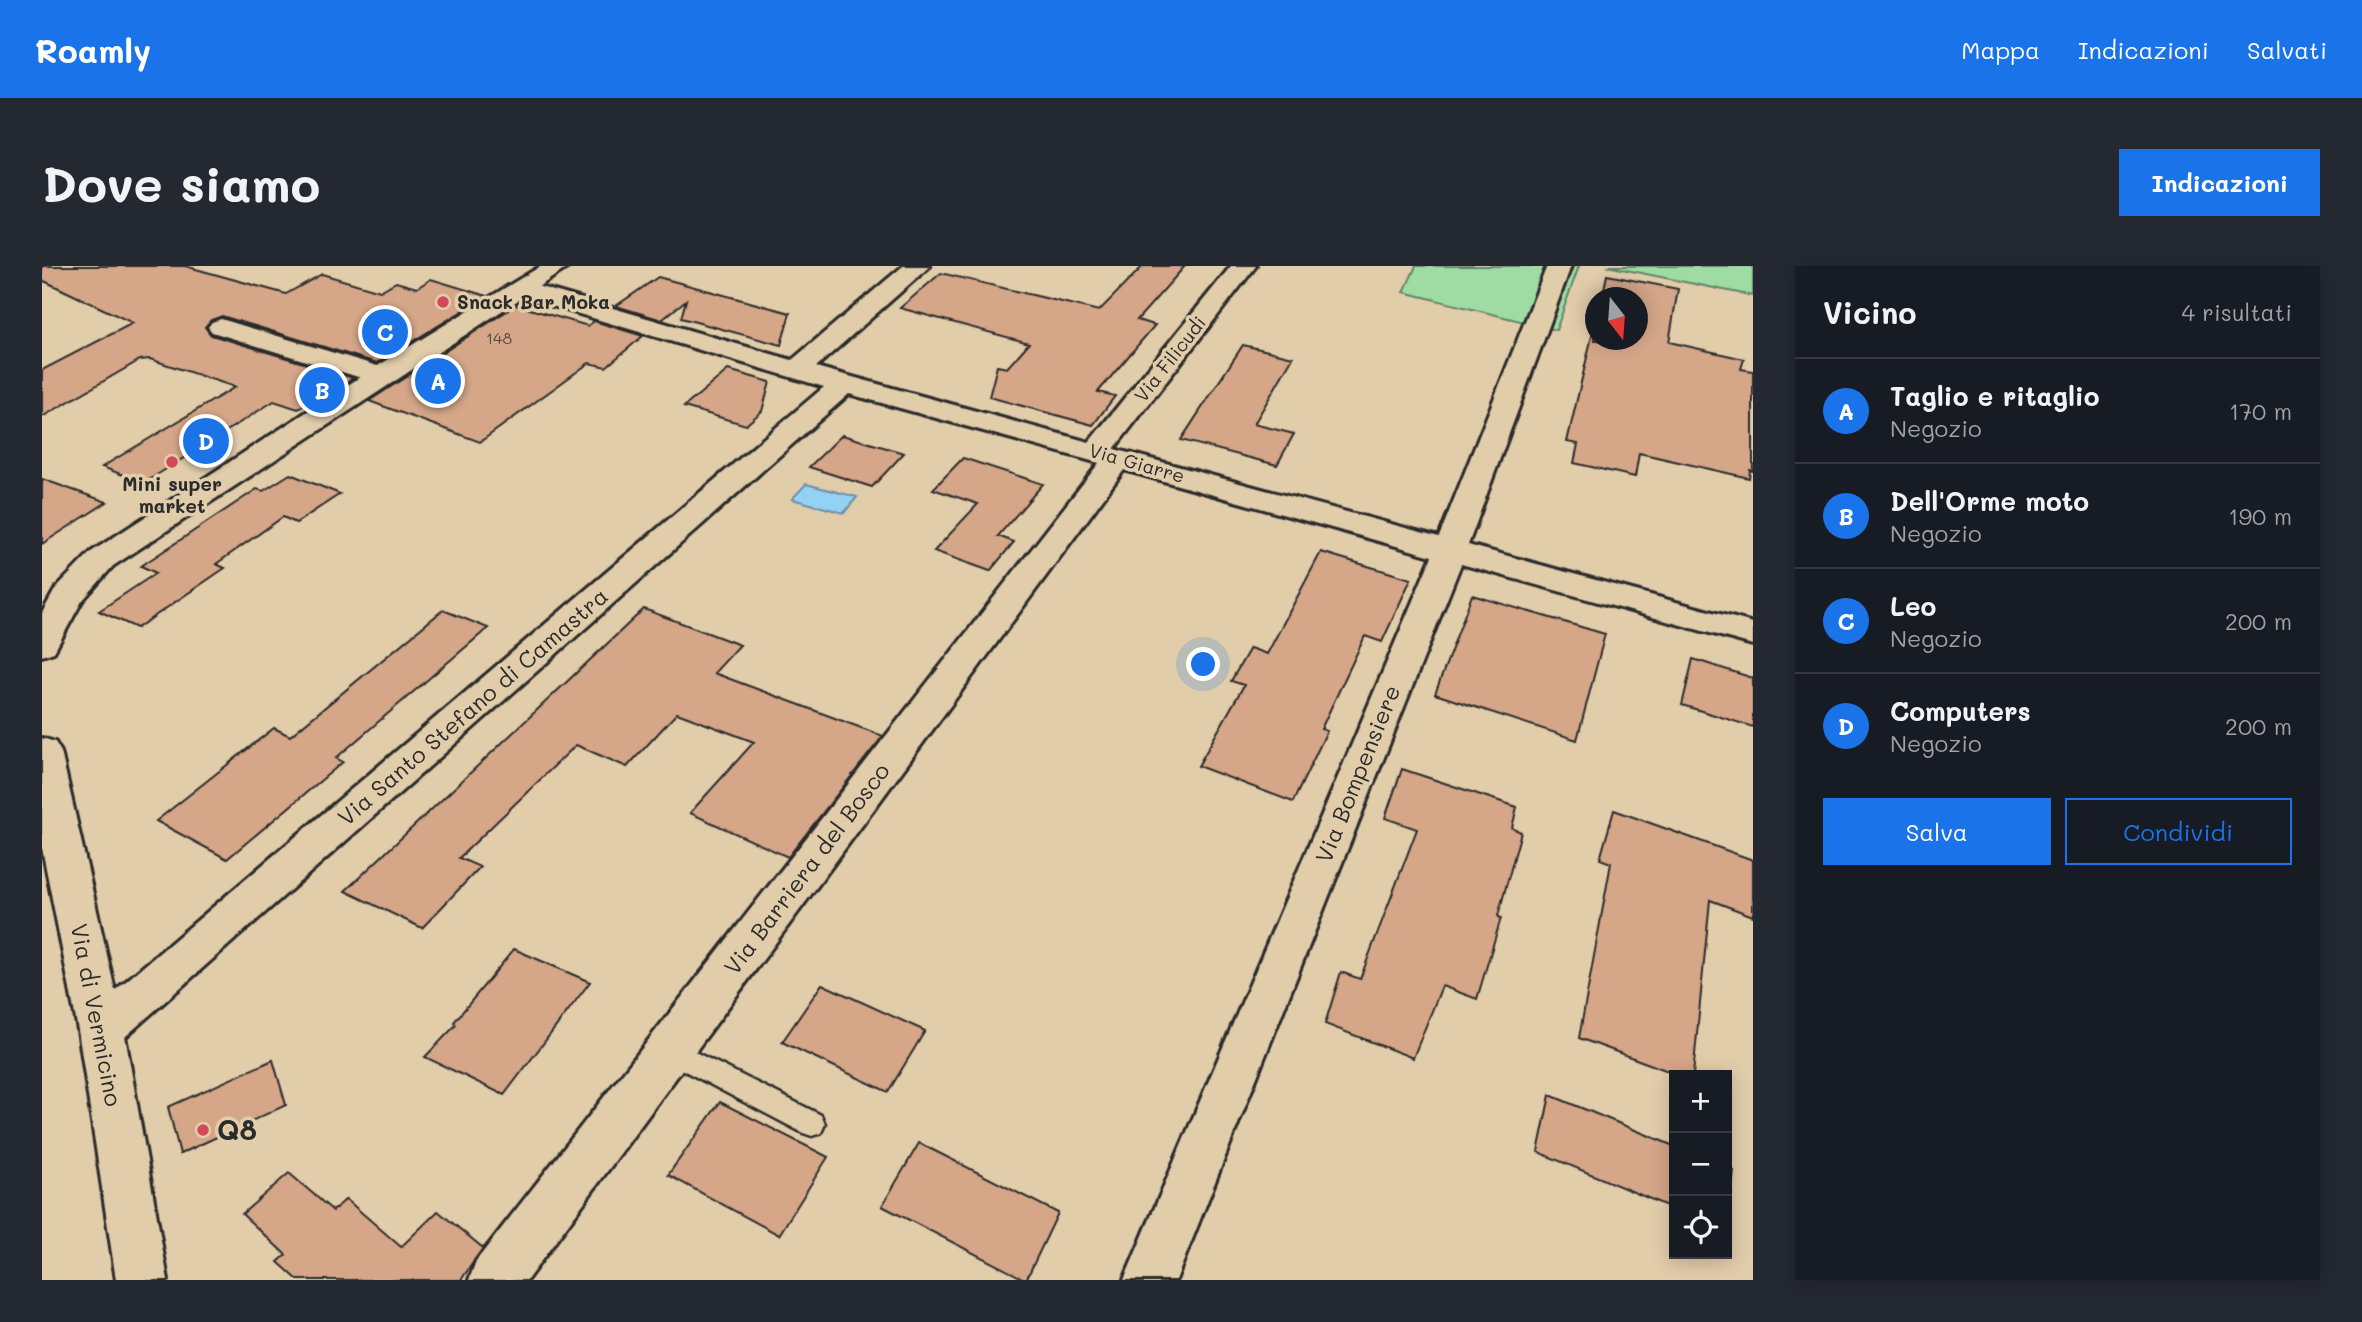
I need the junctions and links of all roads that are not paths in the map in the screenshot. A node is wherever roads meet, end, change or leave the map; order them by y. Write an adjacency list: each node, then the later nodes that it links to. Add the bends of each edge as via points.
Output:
1 (558, 266): 5 (street)
2 (918, 266): 7 (street)
3 (1244, 266): 10 (street, Via Filicudi)
4 (1559, 266): 11 (street, Via Bompensiere)
5 (521, 289): 7 (street, Via Giarre); 8 (street)
6 (221, 327): 8 (street)
7 (797, 370): 9 (street, Via Giarre)
8 (381, 376): 12 (street)
9 (844, 384): 10 (street, Via Giarre); 17 (street, Via Santo Stefano di Camastra)
10 (1108, 454): 11 (street, Via Giarre); 18 (street, Via Barriera del Bosco)
11 (1450, 551): 14 (street, Via Giarre); 22 (street, Via Bompensiere)
12 (102, 559): 13 (street); 15 (street, via 68,596)
13 (42, 599)
14 (1753, 634)
15 (42, 644)
16 (42, 752): 17 (street, Via di Vermicino)
17 (101, 1030): 20 (street, Via di Vermicino)
18 (669, 1050): 19 (lane); 21 (street, Via Barriera del Bosco)
19 (811, 1124)
20 (142, 1280)
21 (495, 1280)
22 (1150, 1280)

